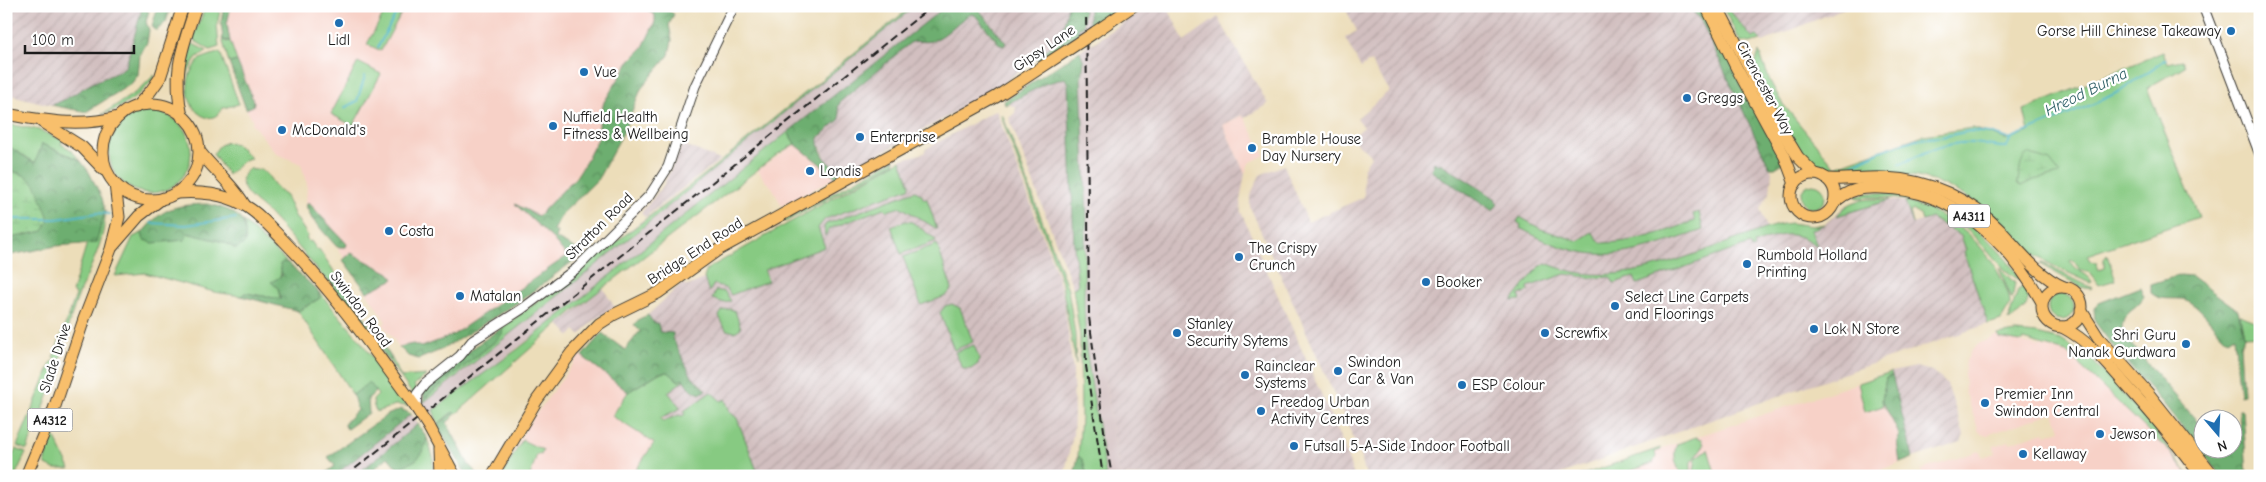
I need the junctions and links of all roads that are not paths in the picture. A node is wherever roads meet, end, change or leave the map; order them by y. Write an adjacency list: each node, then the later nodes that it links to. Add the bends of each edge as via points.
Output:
1 (183, 6): 9 (main road, A4312, via 160,78)
2 (196, 6): 12 (main road, A4312, via 178,65)
3 (734, 6): 30 (street, Stratton Road, via 695,86 668,167 650,195 577,268 472,341 460,356 421,387 416,397)
4 (1133, 6): 8 (main road, Gipsy Lane, bridge)
5 (1706, 6): 20 (main road, Cirencester Way / A4311, via 1785,157)
6 (1717, 6): 17 (main road, Cirencester Way / A4311, via 1790,145)
7 (2203, 6): 15 (street)
8 (996, 97): 36 (main road, Bridge End Road, via 715,252 658,293 599,324 572,352 537,400)
9 (136, 107): 11 (main road, A4312); 12 (main road, A4312, via 161,105)
10 (6, 114): 13 (main road)
11 (118, 117): 13 (main road, via 90,123); 16 (main road, A4312, via 103,142 102,158)
12 (182, 117): 14 (main road, A4312, via 193,131)
13 (40, 120): 16 (main road, via 82,147)
14 (200, 152): 21 (main road, A4312, via 194,176); 23 (main road, Swindon Road)
15 (2260, 155)
16 (107, 173): 19 (main road, A4312)
17 (1815, 174): 18 (main road, A4311); 20 (main road, via 1802,177)
18 (1827, 179): 24 (main road, via 1834,191); 26 (main road, A4311, via 1899,179 1949,193 1986,216 2047,277)
19 (115, 184): 22 (main road, A4312, via 138,198); 25 (main road, Slade Drive / A4312, via 119,217)
20 (1795, 184): 24 (main road, A4311, via 1792,201 1802,214 1822,216)
21 (177, 193): 22 (main road, A4312); 23 (main road, Swindon Road, via 207,193)
22 (161, 198): 25 (main road, Slade Drive / A4312, via 139,216)
23 (244, 204): 30 (main road, Swindon Road, via 277,233 334,296)
24 (1834, 204): 27 (main road, A4311, via 1851,191 1871,188 1908,191 1946,203 1968,216 1992,237)
25 (111, 249): 32 (main road, Slade Drive / A4312, via 54,409)
26 (2064, 287): 27 (main road, via 2052,289); 28 (main road, A4311, via 2076,293)
27 (2042, 302): 29 (main road, A4311, via 2042,311 2048,322)
28 (2082, 310): 29 (main road, via 2072,324); 38 (main road, A4311, via 2098,337 2148,393)
29 (2062, 327): 37 (main road, A4311, via 2102,358)
30 (416, 409): 31 (main road, Swindon Road, bridge)
31 (439, 446): 33 (main road, Swindon Road); 35 (main road, Swindon Road)
32 (26, 476)
33 (440, 476)
34 (444, 476): 35 (main road)
35 (454, 476)
36 (492, 476)
37 (2201, 476)
38 (2214, 476)

